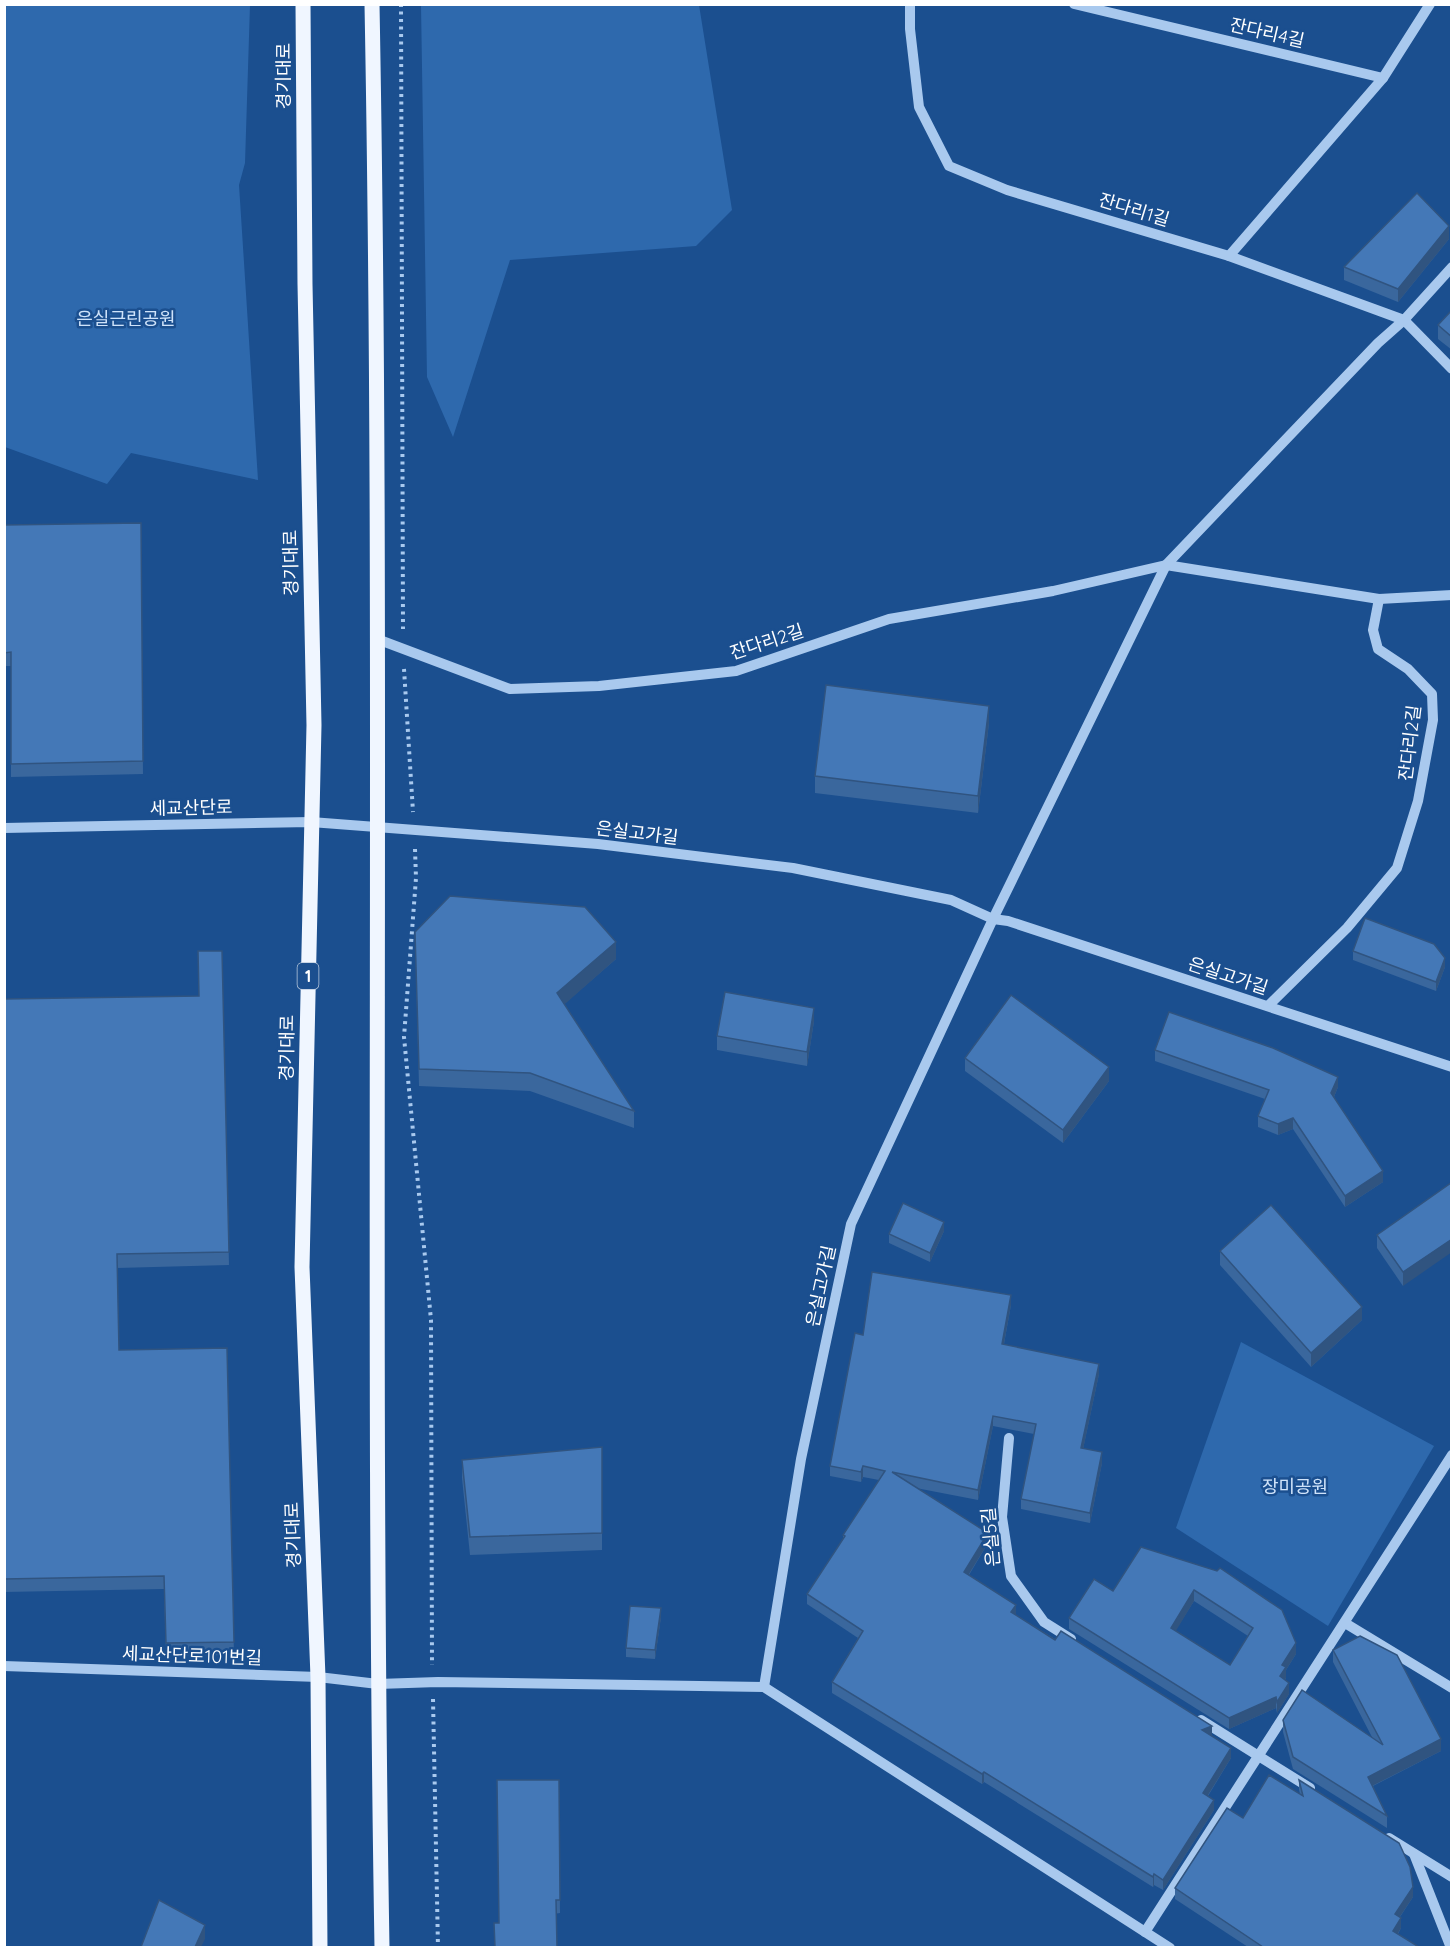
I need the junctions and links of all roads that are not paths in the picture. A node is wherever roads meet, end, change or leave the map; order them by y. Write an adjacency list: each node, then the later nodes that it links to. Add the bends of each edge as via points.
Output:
1 (303, 4): 15 (main road, 경기대로 / 1, via 314,725)
2 (372, 4): 14 (main road)
3 (910, 4): 7 (street, 잔다리1길, via 919,107 949,166 1007,190)
4 (1074, 4): 6 (street, 잔다리4길)
5 (1430, 4): 6 (street)
6 (1383, 78): 7 (street)
7 (1229, 256): 9 (street, 잔다리1길)
8 (1452, 267): 9 (street)
9 (1404, 320): 10 (street, 잔다리1길); 11 (street)
10 (1452, 369)
11 (1166, 565): 13 (street, 잔다리2길); 14 (street, 잔다리2길, via 1053,591 889,619 736,671 610,685 510,688); 18 (street)
12 (1452, 595): 13 (street)
13 (1379, 599): 19 (street, 잔다리2길, via 1373,630 1378,649 1408,669 1431,693 1433,720 1418,801 1397,868 1347,928)
14 (377, 639): 16 (main road)
15 (311, 822): 16 (street, 세교산단로); 17 (street, 세교산단로); 26 (main road, 경기대로 / 1, via 302,1267)
16 (379, 826): 18 (street, 은실고가길, via 598,844 793,868 951,900); 27 (main road)
17 (4, 828)
18 (993, 918): 19 (street, 은실고가길); 28 (street, 은실고가길, via 851,1224 801,1459)
19 (1268, 1006): 20 (street, 은실고가길)
20 (1452, 1067)
21 (1009, 1438): 24 (street, 은실5길, via 1002,1517 1011,1576 1044,1622)
22 (1452, 1455): 23 (street)
23 (1346, 1623): 29 (street); 31 (street)
24 (1083, 1646)
25 (4, 1666): 26 (street, 세교산단로101번길)
26 (318, 1677): 27 (street, 세교산단로101번길); 37 (main road, 경기대로 / 1)
27 (378, 1684): 28 (street, 세교산단로101번길); 38 (main road)
28 (764, 1687): 36 (street)
29 (1452, 1688)
30 (1191, 1713): 31 (street)
31 (1259, 1755): 32 (street); 36 (street)
32 (1317, 1792)
33 (1375, 1829): 34 (street)
34 (1414, 1853): 35 (street); 40 (street)
35 (1452, 1877)
36 (1145, 1932): 39 (street)
37 (320, 1947)
38 (382, 1947)
39 (1170, 1947)
40 (1451, 1947)

